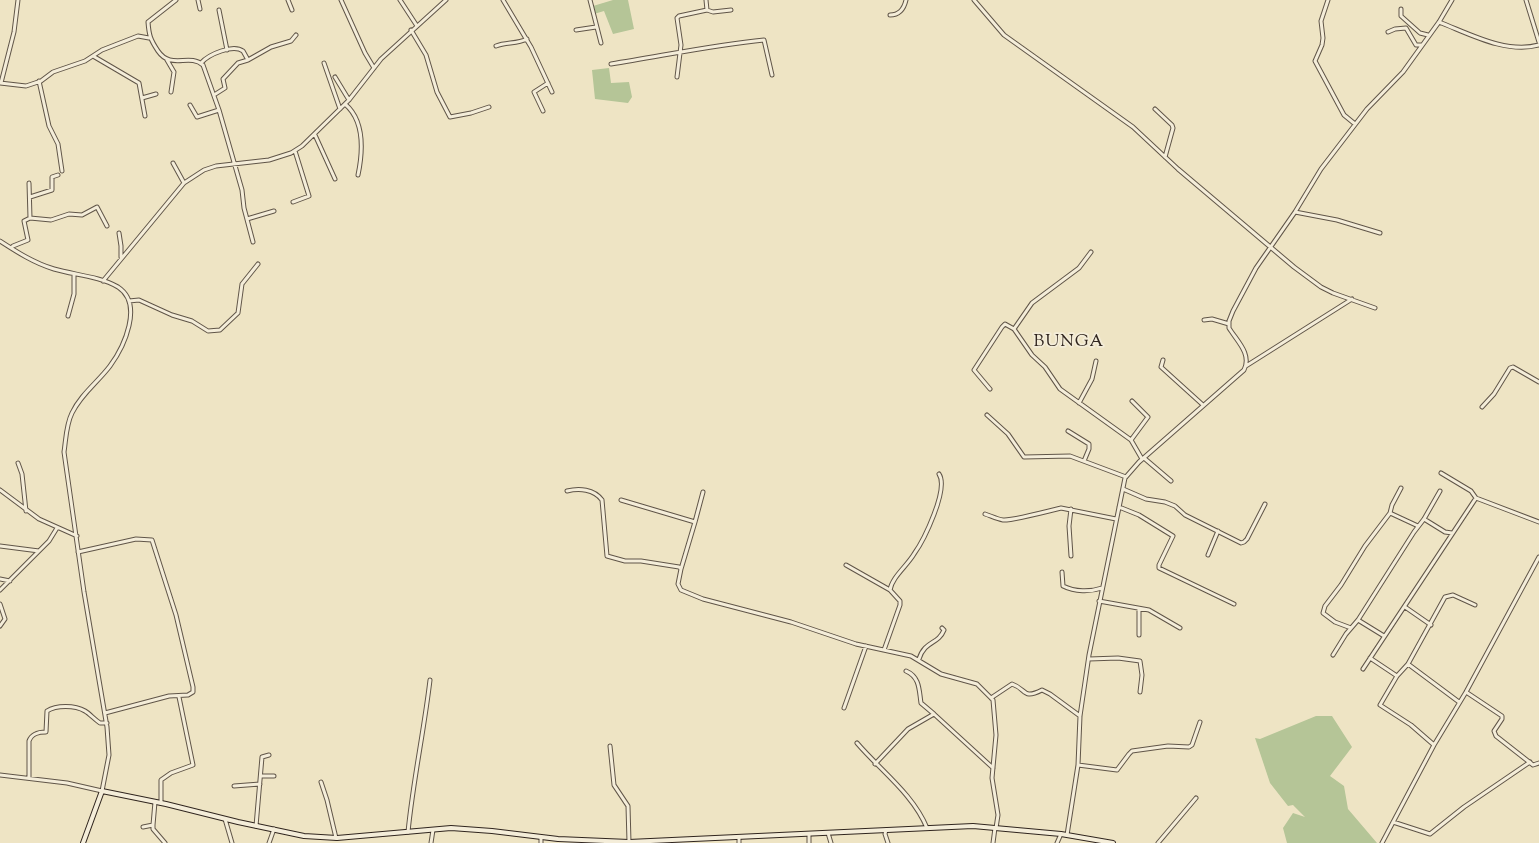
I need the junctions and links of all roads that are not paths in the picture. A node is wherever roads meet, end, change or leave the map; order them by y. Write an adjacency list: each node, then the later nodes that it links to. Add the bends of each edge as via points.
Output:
1 (18, 0): 52 (street, via 14,32)
2 (176, 0): 32 (street, via 148,22)
3 (198, 0): 17 (street)
4 (288, 0): 20 (street)
5 (342, 0): 47 (street)
6 (400, 0): 25 (street)
7 (445, 0): 25 (street)
8 (503, 0): 33 (street)
9 (590, 0): 26 (street)
10 (706, 0): 21 (street)
11 (906, 0): 12 (street); 23 (street, via 904,9)
12 (910, 0)
13 (974, 0): 71 (street, via 1004,36 1121,118)
14 (1328, 0): 68 (street, via 1321,21 1322,45 1315,61 1344,115)
15 (1451, 0): 24 (street)
16 (1526, 0): 34 (street)
17 (200, 9)
18 (1401, 9): 31 (street, via 1401,16 1420,33)
19 (219, 10): 39 (street)
20 (292, 10)
21 (707, 10): 22 (street); 40 (street, via 677,18)
22 (731, 10)
23 (890, 15)
24 (1439, 22): 31 (street); 37 (street, via 1515,48)
25 (417, 26): 27 (street)
26 (596, 27): 28 (street); 35 (street)
27 (412, 30): 47 (street); 62 (street, via 426,55 437,92 450,117)
28 (576, 30)
29 (1388, 32): 36 (street, via 1406,28 1416,45)
30 (296, 35): 43 (street, via 291,42 272,47)
31 (1428, 35): 36 (street)
32 (149, 38): 41 (street, via 138,36); 42 (street, via 162,58)
33 (527, 39): 38 (street); 53 (street)
34 (1539, 42)
35 (601, 43)
36 (1422, 45): 68 (street, via 1403,72)
37 (1539, 45)
38 (496, 46)
39 (227, 50): 43 (street, via 240,49 244,51); 44 (street, via 209,55)
40 (680, 54): 46 (street); 48 (street, via 764,40); 50 (street)
41 (93, 56): 51 (street, via 53,72); 58 (street, via 139,83)
42 (167, 60): 44 (street); 54 (street, via 174,72)
43 (248, 60): 57 (street, via 238,63 228,73 223,79 225,88)
44 (202, 63): 57 (street)
45 (324, 63): 63 (street)
46 (611, 64)
47 (374, 68): 59 (street)
48 (772, 75)
49 (335, 77): 59 (street)
50 (677, 77)
51 (40, 81): 52 (street, via 26,86); 74 (street, via 49,126 58,144)
52 (0, 83)
53 (548, 83): 55 (street); 66 (street, via 534,92)
54 (171, 92)
55 (552, 92)
56 (156, 94): 58 (street)
57 (214, 95): 65 (street)
58 (142, 98): 67 (street)
59 (349, 100): 60 (street)
60 (345, 104): 63 (street); 76 (street, via 356,114 360,129)
61 (190, 105): 65 (street, via 197,117)
62 (489, 107)
63 (340, 109): 69 (street)
64 (1155, 109): 71 (street, via 1173,128)
65 (219, 110): 73 (street)
66 (543, 111)
67 (145, 116)
68 (1355, 124): 83 (street, via 1321,169)
69 (315, 135): 70 (street); 77 (street)
70 (295, 151): 73 (street, via 269,160); 81 (street, via 310,196)
71 (1165, 157): 91 (street)
72 (173, 163): 79 (street)
73 (234, 163): 79 (street, via 204,170); 85 (street)
74 (62, 171)
75 (58, 175): 80 (street, via 52,177 52,190)
76 (358, 175)
77 (335, 179)
78 (29, 182): 80 (street)
79 (184, 183): 94 (street)
80 (30, 197): 84 (street)
81 (293, 202)
82 (274, 211): 85 (street)
83 (1295, 212): 88 (street, via 1337,220); 91 (street)
84 (30, 218): 86 (street, via 51,220 69,214 82,215 97,207); 92 (street, via 24,221 28,240)
85 (247, 219): 90 (street)
86 (107, 226)
87 (119, 233): 94 (street, via 122,246)
88 (1380, 233)
89 (0, 241): 92 (street)
90 (253, 242)
91 (1269, 247): 98 (street, via 1321,287); 103 (street, via 1233,311)
92 (11, 248): 96 (street, via 43,265)
93 (1091, 252): 104 (street, via 1079,268 1032,304)
94 (120, 258): 97 (street)
95 (258, 264): 99 (street, via 242,284 238,313 220,330 208,330 139,300)
96 (74, 274): 97 (street); 101 (street, via 74,294)
97 (103, 281): 99 (street, via 124,291)
98 (1352, 299): 100 (street); 107 (street)
99 (129, 301): 146 (street, via 130,319 120,348 110,366 82,398 68,424 64,452)
100 (1376, 308)
101 (68, 316)
102 (1204, 320): 103 (street, via 1212,319)
103 (1229, 324): 107 (street, via 1246,354)
104 (1014, 329): 109 (street, via 1003,325 974,370); 111 (street, via 1060,389)
105 (1163, 360): 112 (street, via 1160,367)
106 (1096, 361): 111 (street, via 1092,379)
107 (1246, 366): 112 (street)
108 (1539, 382): 113 (street, via 1513,367 1510,368 1494,394)
109 (990, 389)
110 (1132, 401): 116 (street, via 1148,418)
111 (1079, 403): 116 (street)
112 (1203, 406): 117 (street)
113 (1482, 407)
114 (988, 415): 118 (street, via 1008,434 1024,456 1063,455)
115 (1068, 431): 118 (street, via 1089,444)
116 (1131, 440): 117 (street)
117 (1143, 459): 122 (street); 123 (street)
118 (1084, 460): 122 (street)
119 (18, 463): 135 (street, via 22,474)
120 (1441, 473): 130 (street, via 1471,491)
121 (939, 474): 160 (street, via 942,480 941,491 922,543)
122 (1126, 477): 125 (street)
123 (1171, 482)
124 (1401, 488): 136 (street)
125 (1123, 489): 133 (street); 144 (street, via 1146,499 1175,506 1185,515)
126 (0, 490): 135 (street)
127 (567, 491): 154 (street, via 590,491 602,500 607,556)
128 (1440, 491): 138 (street)
129 (703, 492): 140 (street)
130 (1476, 498): 141 (street); 145 (street)
131 (621, 500): 140 (street)
132 (1266, 504): 144 (street, via 1244,542 1241,543)
133 (1119, 507): 139 (street); 163 (street, via 1139,514 1172,536 1159,568)
134 (1071, 509): 137 (street, via 1061,508 1005,520); 139 (street); 151 (street)
135 (26, 511): 143 (street)
136 (1390, 513): 142 (street); 172 (street, via 1325,606 1323,613 1334,622)
137 (985, 514)
138 (1424, 519): 142 (street); 145 (street, via 1445,532)
139 (1116, 520): 158 (street)
140 (695, 522): 154 (street)
141 (1539, 522)
142 (1418, 526): 167 (street)
143 (57, 528): 146 (street); 148 (street)
144 (1218, 531): 150 (street)
145 (1452, 533): 165 (street)
146 (77, 536): 149 (street)
147 (0, 546): 148 (street)
148 (39, 551): 157 (street)
149 (78, 552): 188 (street, via 136,539 152,540 176,615 193,687 193,692); 192 (street)
150 (1208, 555)
151 (1071, 556)
152 (1539, 557): 187 (street)
153 (846, 565): 160 (street)
154 (681, 569): 175 (street, via 678,584 681,590 703,599 791,622)
155 (1062, 572): 158 (street, via 1063,586 1067,588)
156 (0, 578): 157 (street)
157 (10, 581): 159 (street)
158 (1102, 588): 161 (street)
159 (0, 590)
160 (890, 590): 176 (street, via 900,601 900,605)
161 (1099, 601): 166 (street); 179 (street)
162 (0, 604): 169 (street, via 5,619)
163 (1234, 604)
164 (1475, 605): 168 (street, via 1449,595)
165 (1404, 607): 168 (street); 174 (street)
166 (1139, 609): 171 (street, via 1149,610); 173 (street)
167 (1358, 620): 172 (street); 174 (street)
168 (1431, 625): 181 (street)
169 (0, 626)
170 (942, 628): 180 (street, via 944,630 941,637 926,645)
171 (1180, 628)
172 (1351, 628): 177 (street)
173 (1139, 635)
174 (1384, 636): 178 (street)
175 (866, 646): 176 (street); 191 (street)
176 (884, 650): 180 (street)
177 (1333, 655)
178 (1370, 658): 182 (street); 184 (street)
179 (1089, 659): 186 (street, via 1118,658 1140,661); 194 (street)
180 (919, 660): 189 (street, via 941,674 977,684)
181 (1408, 664): 184 (street); 190 (street)
182 (1363, 669)
183 (906, 671): 193 (street, via 917,679 921,703)
184 (1397, 676): 198 (street, via 1380,705)
185 (430, 680): 227 (street)
186 (1140, 692)
187 (1466, 692): 190 (street); 201 (street, via 1502,716 1494,734)
188 (178, 697): 192 (street, via 169,696); 216 (street, via 193,765 171,773 161,780)
189 (991, 698): 194 (street, via 1012,684 1024,694 1032,695 1042,690); 205 (street, via 996,735)
190 (1459, 702): 198 (street)
191 (844, 708)
192 (105, 712): 196 (street)
193 (934, 714): 203 (street, via 908,729); 205 (street)
194 (1080, 716): 204 (street)
195 (1200, 722): 204 (street, via 1189,747 1168,746 1132,752 1117,770)
196 (106, 723): 209 (street, via 100,723 77,707 51,708 47,711 46,732 39,732 29,741); 213 (street, via 109,755)
197 (857, 743): 203 (street)
198 (1434, 744): 218 (street)
199 (610, 746): 235 (street, via 614,785 628,806)
200 (269, 755): 207 (street, via 262,757)
201 (1530, 762): 202 (street, via 1533,765); 218 (street, via 1464,807 1430,834)
202 (1539, 763)
203 (875, 764): 222 (street, via 916,806)
204 (1078, 765): 231 (street)
205 (993, 768): 223 (street, via 992,778 998,815)
206 (0, 775): 209 (street)
207 (261, 776): 208 (street); 211 (street)
208 (274, 776)
209 (29, 778): 213 (street)
210 (321, 782): 233 (street)
211 (260, 784): 212 (street); 220 (street)
212 (234, 786)
213 (102, 791): 215 (street); 237 (street)
214 (1196, 798): 250 (street)
215 (156, 802): 216 (street); 219 (street)
216 (161, 803): 217 (street)
217 (225, 819): 220 (street); 239 (street)
218 (1393, 822): 251 (street)
219 (153, 825): 221 (street); 238 (street, via 153,829)
220 (256, 826): 224 (street)
221 (143, 827)
222 (927, 828): 223 (street); 226 (street)
223 (996, 828): 230 (street); 247 (street)
224 (274, 829): 233 (street, via 304,836); 240 (street)
225 (433, 830): 227 (street); 234 (street, via 488,830); 241 (street)
226 (886, 830): 228 (street); 246 (street)
227 (408, 832): 233 (street)
228 (828, 833): 229 (street); 245 (street)
229 (809, 834): 232 (street); 244 (street)
230 (1061, 834): 231 (street); 248 (street)
231 (1067, 835): 249 (street)
232 (739, 837): 236 (street); 243 (street)
233 (336, 838)
234 (541, 838): 235 (street); 242 (street)
235 (629, 842): 236 (street)
236 (649, 842)
237 (83, 843)
238 (165, 843)
239 (232, 843)
240 (269, 843)
241 (431, 843)
242 (541, 843)
243 (739, 843)
244 (809, 843)
245 (831, 843)
246 (888, 843)
247 (993, 843)
248 (1057, 843)
249 (1113, 843)
250 (1158, 843)
251 (1382, 843)

